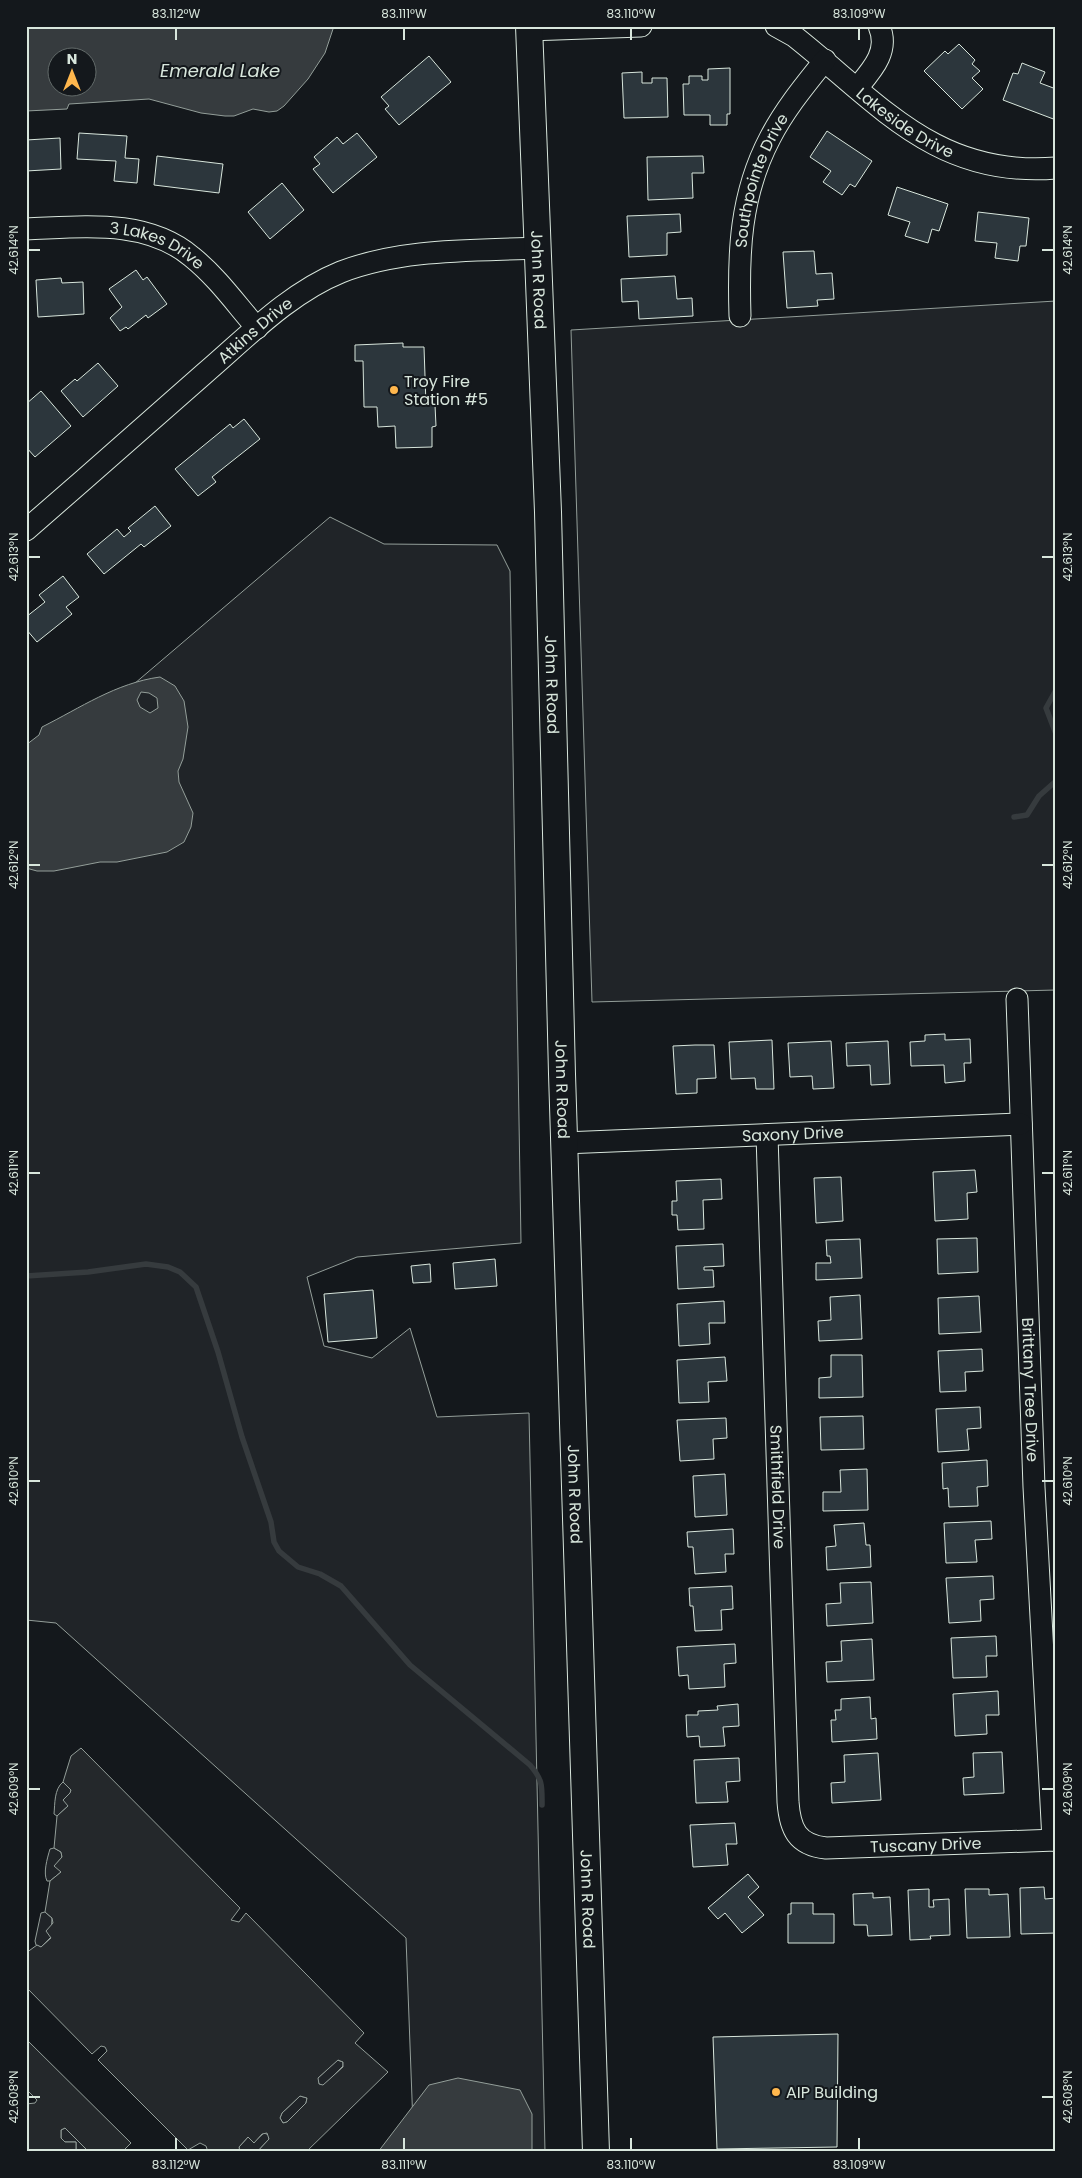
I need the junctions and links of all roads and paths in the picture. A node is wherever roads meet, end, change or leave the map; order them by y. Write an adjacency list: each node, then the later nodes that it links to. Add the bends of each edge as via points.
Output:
1 (641, 26): 3 (street)
2 (879, 26): 6 (street, via 882,51)
3 (529, 28): 9 (main road, John R Road)
4 (790, 29): 5 (street, Lakeside Drive)
5 (825, 60): 6 (street, Lakeside Drive); 10 (street, Southpointe Drive, via 778,123 755,175 741,232 738,262)
6 (857, 88): 7 (street, Lakeside Drive, via 904,127 960,156 1011,169)
7 (1056, 168)
8 (26, 230): 11 (street, 3 Lakes Drive, via 124,228 161,238 178,246 204,267)
9 (539, 248): 11 (street, Atkins Drive, via 400,257 365,265 341,272 301,294); 16 (main road, John R Road)
10 (740, 316)
11 (257, 328): 12 (street, Atkins Drive)
12 (26, 530)
13 (1017, 999): 14 (street, Brittany Tree Drive)
14 (1021, 1124): 15 (street, Saxony Drive); 18 (street, Brittany Tree Drive, via 1034,1487)
15 (767, 1135): 16 (street, Saxony Drive); 17 (street, Smithfield Drive, via 788,1802 792,1824)
16 (564, 1143): 19 (main road, John R Road)
17 (799, 1838): 18 (street, Tuscany Drive, via 814,1847 826,1848)
18 (1055, 1840)
19 (596, 2152)

